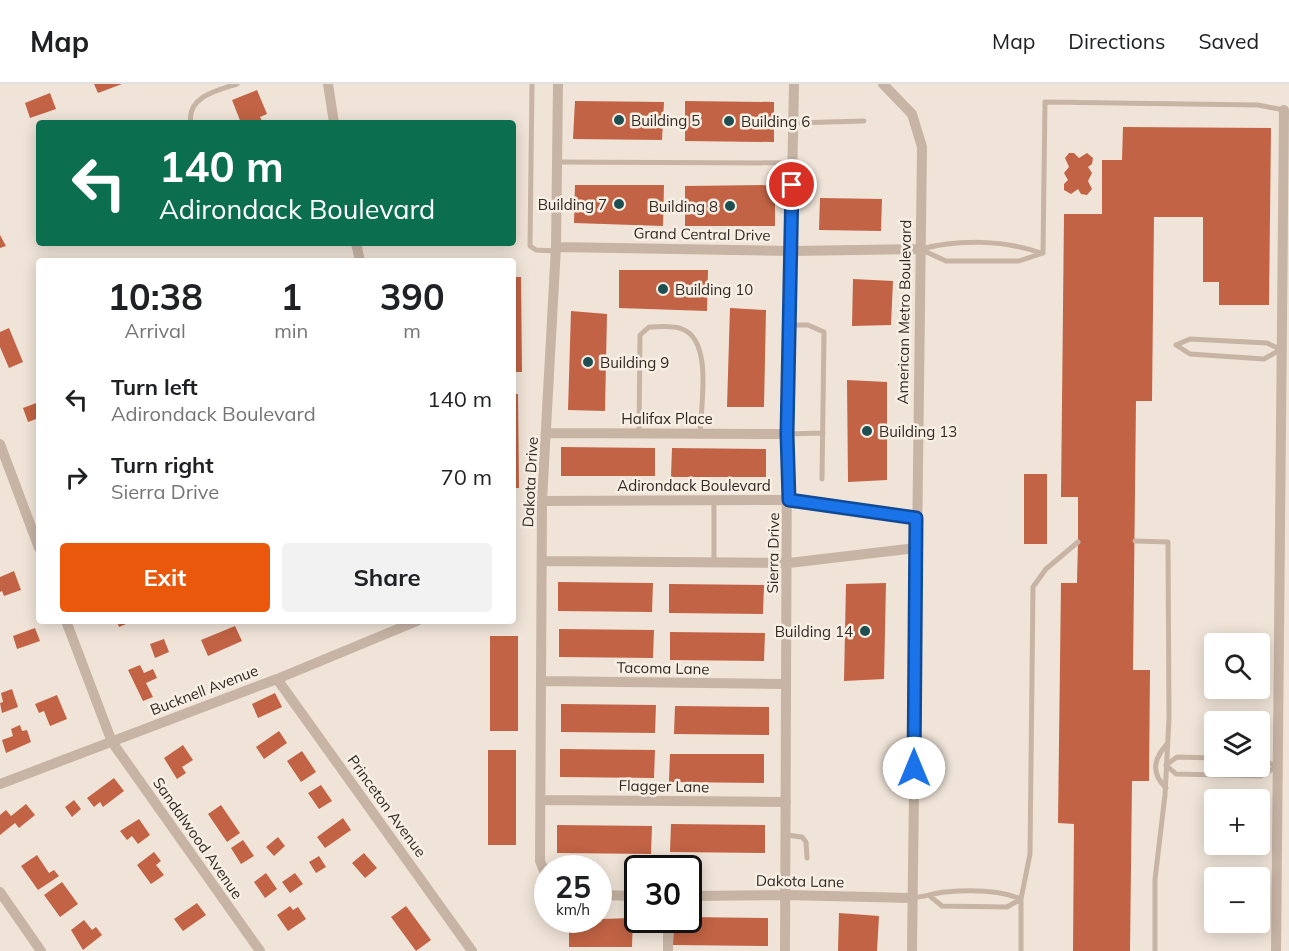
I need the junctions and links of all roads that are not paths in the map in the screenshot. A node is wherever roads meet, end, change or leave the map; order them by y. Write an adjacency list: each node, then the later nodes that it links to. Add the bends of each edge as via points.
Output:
1 (237, 84): 8 (lane, via 198,101 191,110)
2 (328, 84): 9 (street)
3 (532, 84): 14 (lane, via 530,246 536,250)
4 (558, 84): 12 (street, Dakota Drive)
5 (794, 84): 11 (street, Sierra Drive)
6 (883, 84): 15 (street, American Metro Boulevard, via 912,114 922,147)
7 (1284, 110): 17 (lane, via 1258,105 1045,102); 19 (street)
8 (191, 120)
9 (334, 120)
10 (864, 121): 11 (lane)
11 (793, 123): 13 (street, Sierra Drive)
12 (557, 162): 13 (lane); 14 (street, Dakota Drive)
13 (792, 163): 16 (street, Sierra Drive)
14 (556, 249): 16 (street, Grand Central Drive); 20 (street, Dakota Drive)
15 (920, 249): 16 (street, Grand Central Drive); 17 (lane, via 945,242 1017,245); 17 (lane, via 946,261 1019,261); 30 (street, American Metro Boulevard)
16 (792, 251): 18 (street, Sierra Drive)
17 (1043, 254)
18 (790, 325): 22 (lane, via 808,325 824,332); 24 (street, Sierra Drive)
19 (1282, 350): 19 (lane, via 1268,344 1190,339 1176,345 1190,354 1264,359); 48 (street)
20 (547, 433): 21 (street, Halifax Place); 29 (street, Dakota Drive)
21 (639, 433): 23 (street, Halifax Place); 23 (lane, via 640,335 649,327 681,328 694,336 702,354)
22 (822, 433): 24 (lane); 26 (lane)
23 (700, 434): 24 (street, Halifax Place)
24 (787, 434): 28 (street, Sierra Drive)
25 (0, 444): 31 (street)
26 (822, 479)
27 (714, 500): 28 (street, Adirondack Boulevard); 29 (street, Adirondack Boulevard); 36 (lane)
28 (789, 500): 30 (street, Adirondack Boulevard); 37 (street, Sierra Drive)
29 (542, 501): 35 (street, Dakota Drive)
30 (916, 518): 34 (street, American Metro Boulevard)
31 (36, 540)
32 (1134, 541): 44 (lane, via 1167,542)
33 (1078, 542): 61 (lane, via 1046,569 1033,587 1030,854)
34 (916, 548): 37 (street); 60 (street, American Metro Boulevard)
35 (543, 561): 36 (street); 41 (street, Dakota Drive)
36 (714, 562): 37 (street)
37 (789, 563): 42 (street, Sierra Drive)
38 (67, 624): 43 (street, Sandalwood Avenue)
39 (410, 624): 40 (street, Bucknell Avenue)
40 (277, 678): 43 (street, Bucknell Avenue); 65 (street, Princeton Avenue)
41 (542, 681): 42 (street, Tacoma Lane); 51 (street, Dakota Drive)
42 (785, 684): 52 (street, Sierra Drive)
43 (112, 742): 49 (street, Bucknell Avenue); 64 (street, Sandalwood Avenue)
44 (1167, 744): 47 (lane); 50 (lane, via 1155,769)
45 (1204, 758): 47 (lane, via 1177,757)
46 (1270, 763): 48 (lane)
47 (1166, 765): 48 (lane, via 1176,774 1261,776); 50 (lane)
48 (1278, 766): 71 (street)
49 (0, 784)
50 (1166, 788): 70 (lane, via 1155,879)
51 (542, 800): 52 (street, Flagger Lane); 54 (street, Dakota Drive)
52 (786, 802): 53 (street, Sierra Drive)
53 (786, 835): 55 (lane, via 802,837); 57 (street, Sierra Drive)
54 (540, 855)
55 (807, 858)
56 (0, 892): 63 (street)
57 (786, 895): 58 (street, Dakota Lane); 60 (street, Dakota Lane); 67 (street, Sierra Drive)
58 (702, 896)
59 (931, 897): 60 (lane); 61 (lane, via 943,892 1008,893); 61 (lane, via 942,906 1007,907)
60 (912, 898): 68 (street, American Metro Boulevard)
61 (1021, 899): 69 (lane)
62 (668, 933): 66 (street)
63 (42, 951)
64 (260, 951)
65 (472, 951)
66 (668, 951)
67 (785, 951)
68 (912, 951)
69 (1021, 951)
70 (1155, 951)
71 (1276, 951)

